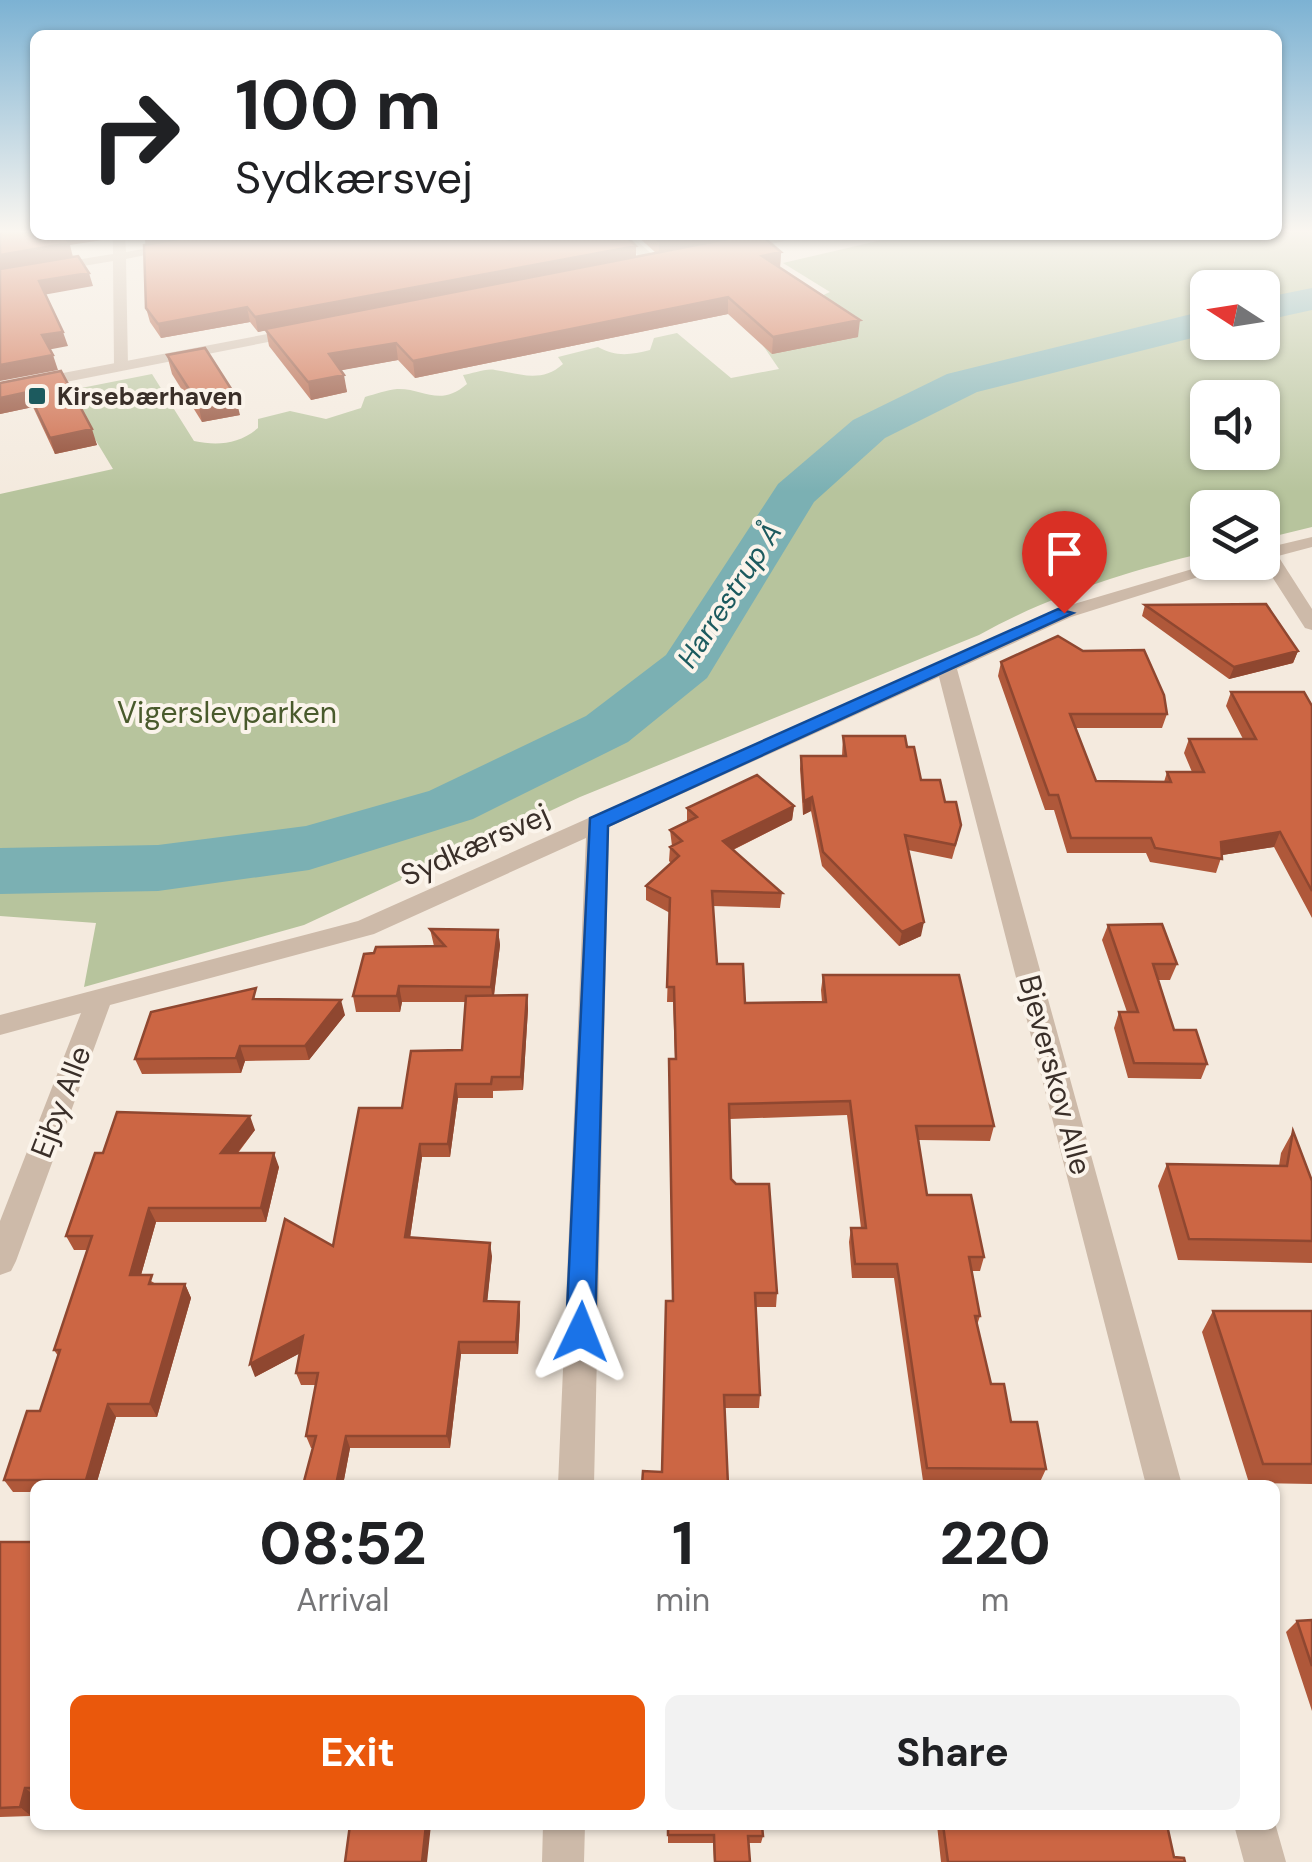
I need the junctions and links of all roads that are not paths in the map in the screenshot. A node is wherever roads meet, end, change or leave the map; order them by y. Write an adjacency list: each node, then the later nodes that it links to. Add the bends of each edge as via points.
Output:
1 (120, 318): 3 (street)
2 (309, 330): 3 (street)
3 (121, 366): 4 (street)
4 (0, 390)
5 (1312, 542): 6 (street)
6 (1280, 550)
7 (1190, 576): 10 (street, Sydkærsvej, via 1064,613)
8 (1280, 576): 9 (street)
9 (1312, 624)
10 (946, 666): 11 (street, Sydkærsvej); 16 (street, Bjeverskov Alle)
11 (598, 822): 12 (street, Sydkærsvej, via 365,928); 15 (street)
12 (100, 998): 13 (street, Sydkærsvej); 14 (street, Ejby Alle)
13 (0, 1025)
14 (0, 1262)
15 (576, 1480)
16 (1163, 1480)
17 (564, 1830): 19 (street)
18 (1256, 1830): 20 (street)
19 (563, 1862)
20 (1265, 1862)

